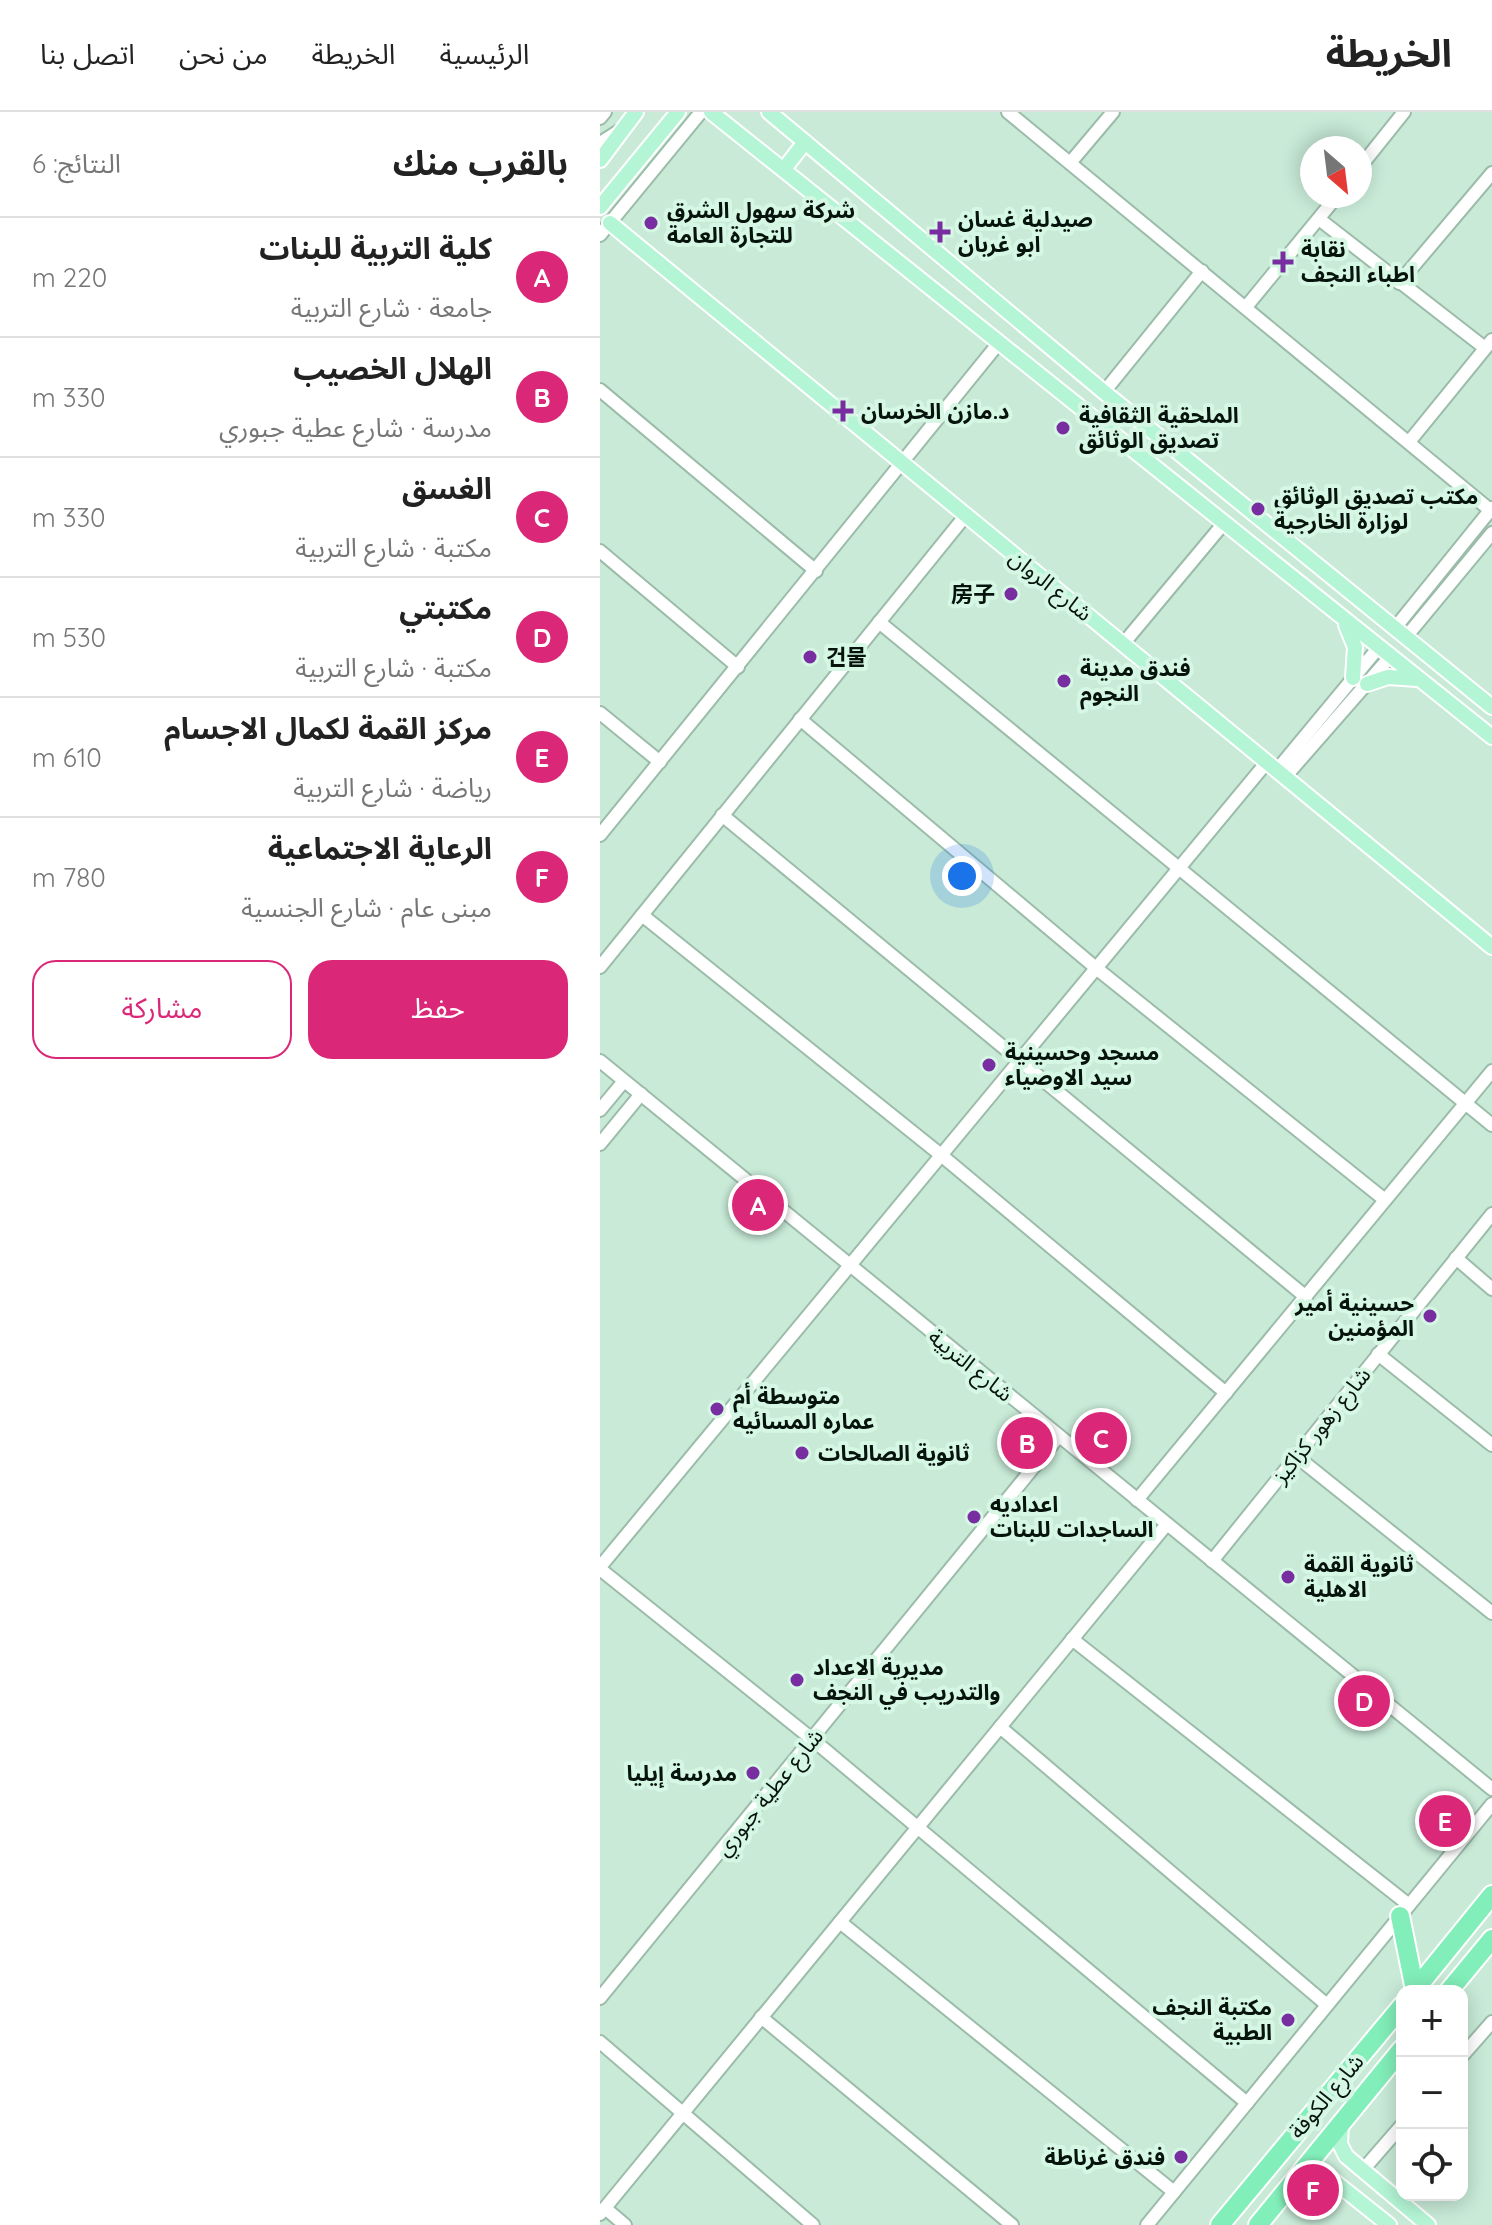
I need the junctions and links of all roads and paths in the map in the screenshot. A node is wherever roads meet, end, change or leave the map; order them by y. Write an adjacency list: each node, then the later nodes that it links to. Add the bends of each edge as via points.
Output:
1 (605, 112): 9 (street)
2 (679, 112): 18 (main road)
3 (701, 112): 21 (street)
4 (711, 112): 16 (main road)
5 (769, 112): 11 (main road)
6 (1008, 112): 15 (street)
7 (1113, 112): 15 (street)
8 (1404, 112): 13 (street)
9 (600, 118)
10 (631, 118): 12 (street); 14 (main road)
11 (805, 142): 16 (main road); 28 (main road)
12 (600, 143)
13 (1372, 152)
14 (600, 160)
15 (1070, 163): 22 (street)
16 (784, 169): 25 (main road)
17 (1492, 173): 23 (street)
18 (600, 207)
19 (1328, 208): 20 (street)
20 (1319, 219): 23 (street); 24 (street)
21 (605, 229): 30 (main road, شارع الروان)
22 (1202, 271): 24 (street); 28 (street)
23 (1399, 283): 26 (street)
24 (1246, 307): 29 (street)
25 (998, 344): 30 (street); 33 (main road)
26 (1489, 344): 29 (street)
27 (600, 390): 37 (street)
28 (1104, 392): 36 (main road)
29 (1409, 442): 31 (street)
30 (904, 464): 32 (main road, شارع الروان); 37 (street)
31 (1491, 509): 41 (street)
32 (966, 515): 40 (street); 42 (main road, شارع الروان)
33 (1224, 523): 38 (main road); 42 (street)
34 (1492, 533): 41 (street)
35 (600, 551): 44 (street)
36 (1307, 558): 38 (main road); 41 (main road)
37 (816, 571): 44 (street)
38 (1290, 578): 39 (main road)
39 (1341, 618): 43 (main road); 45 (main road, via 1355,647)
40 (879, 622): 49 (street); 55 (street)
41 (1401, 632): 47 (main road)
42 (1123, 644): 52 (main road, شارع الروان)
43 (1384, 652): 45 (street); 46 (main road)
44 (738, 667): 51 (street)
45 (1360, 681): 46 (main road, via 1399,676); 52 (street)
46 (1421, 681): 50 (main road)
47 (1492, 707)
48 (600, 713): 51 (street)
49 (800, 719): 53 (street); 59 (street)
50 (1492, 737)
51 (660, 762): 54 (street)
52 (1276, 770): 55 (street); 57 (main road, شارع الروان)
53 (722, 815): 56 (street); 61 (street)
54 (600, 835)
55 (1179, 868): 59 (street); 65 (street)
56 (642, 915): 58 (street); 69 (street)
57 (1492, 947)
58 (600, 967)
59 (1096, 968): 61 (street); 70 (street)
60 (600, 1061): 63 (street, شارع التربية)
61 (1018, 1063): 69 (street); 75 (street)
62 (1492, 1071): 65 (street)
63 (624, 1081): 64 (street, شارع التربية); 66 (street)
64 (641, 1094): 68 (street); 73 (street, شارع التربية)
65 (1466, 1102): 67 (street); 70 (street)
66 (600, 1110)
67 (1492, 1125)
68 (600, 1144)
69 (941, 1155): 73 (street); 77 (street)
70 (1385, 1200): 75 (street)
71 (1492, 1214): 72 (street, شارع زهور كزاكيز)
72 (1456, 1258): 74 (street); 76 (street, شارع زهور كزاكيز)
73 (850, 1266): 78 (street, شارع التربية); 84 (street)
74 (1492, 1289)
75 (1306, 1297): 77 (street)
76 (1378, 1354): 79 (street); 80 (street, شارع زهور كزاكيز)
77 (1226, 1393): 81 (street)
78 (1059, 1436): 81 (street, شارع التربية); 88 (street, شارع عطية جبوري)
79 (1492, 1445)
80 (1296, 1456): 83 (street, شارع زهور كزاكيز); 85 (street)
81 (1137, 1500): 82 (street, شارع التربية)
82 (1167, 1524): 83 (street, شارع التربية); 86 (street)
83 (1212, 1561): 89 (street, شارع التربية)
84 (600, 1568): 88 (street)
85 (1492, 1613)
86 (1072, 1639): 87 (street); 93 (street)
87 (1000, 1727): 91 (street); 100 (street)
88 (812, 1739): 91 (street); 99 (street, شارع عطية جبوري)
89 (1492, 1789)
90 (1492, 1804): 93 (street)
91 (917, 1828): 94 (street); 107 (street)
92 (1492, 1895): 97 (highway)
93 (1405, 1911): 96 (highway); 100 (street)
94 (840, 1922): 102 (street); 115 (street)
95 (1492, 1939): 98 (highway)
96 (1414, 1985)
97 (1420, 1985)
98 (1454, 1985)
99 (600, 1998)
100 (1327, 2005): 107 (street)
101 (1396, 2013): 111 (highway, شارع الكوفة)
102 (761, 2017): 108 (street); 119 (street)
103 (1492, 2022): 105 (street)
104 (600, 2042): 108 (street)
105 (1468, 2049)
106 (1396, 2056): 109 (highway, شارع الكوفة)
107 (1247, 2103): 115 (street)
108 (683, 2112): 116 (street); 118 (street)
109 (1341, 2123): 112 (main road, via 1340,2144); 113 (highway, شارع الكوفة)
110 (1399, 2129): 112 (street)
111 (1270, 2163): 113 (highway, via 1289,2159); 121 (highway, شارع الكوفة)
112 (1362, 2171): 114 (main road); 124 (main road)
113 (1300, 2174): 114 (main road, via 1325,2174); 122 (highway, شارع الكوفة)
114 (1347, 2190): 123 (main road)
115 (1174, 2192): 120 (street)
116 (602, 2211): 117 (street)
117 (625, 2225)
118 (813, 2225)
119 (1012, 2225)
120 (1147, 2225)
121 (1220, 2225)
122 (1258, 2225)
123 (1389, 2225)
124 (1428, 2225)

